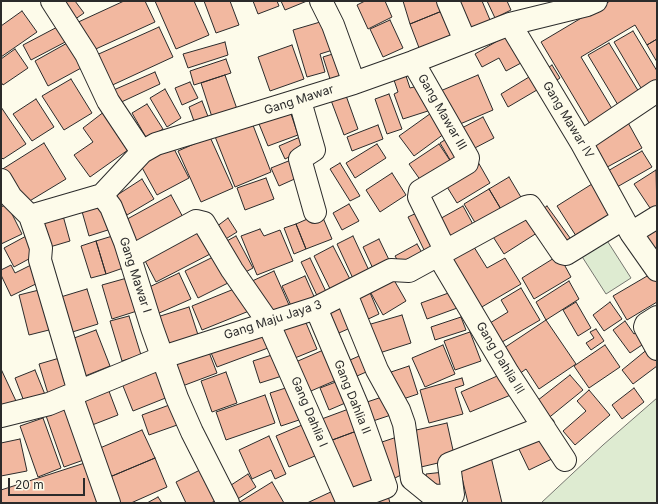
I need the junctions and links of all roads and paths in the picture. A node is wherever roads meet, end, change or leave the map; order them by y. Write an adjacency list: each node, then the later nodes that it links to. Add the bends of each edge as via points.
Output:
1 (52, 1): 12 (street, via 86,54 108,100)
2 (321, 1): 8 (street, via 333,25)
3 (448, 1): 6 (street)
4 (590, 2): 5 (street)
5 (510, 24): 6 (street, Gang Mawar); 11 (street, Gang Mawar IV)
6 (465, 41): 7 (street, Gang Mawar)
7 (413, 62): 8 (street, Gang Mawar); 19 (street, Gang Mawar III, via 468,158 467,163 420,191 418,197)
8 (354, 83): 10 (street, Gang Mawar)
9 (657, 91): 11 (street)
10 (300, 101): 12 (street, Gang Mawar, via 156,144); 15 (street, via 314,150 300,159)
11 (581, 142): 18 (street, Gang Mawar IV)
12 (142, 152): 14 (street, Gang Mawar)
13 (1, 180): 16 (street, via 11,198)
14 (102, 195): 16 (street); 20 (street, Gang Mawar I, via 111,207)
15 (315, 212)
16 (30, 216): 28 (street, via 41,248 40,260)
17 (657, 217): 18 (street)
18 (627, 226): 19 (street, Gang Maju Jaya 3, via 566,254 562,253 530,206 522,208); 21 (street, Gang Mawar IV)
19 (442, 253): 22 (street, Gang Maju Jaya 3, via 408,271 391,270); 30 (street, Gang Dahlia III, via 508,373)
20 (130, 257): 25 (street, Gang Dahlia I, via 200,221 204,223 232,270); 27 (street, Gang Mawar I)
21 (657, 270)
22 (346, 294): 23 (street, Gang Maju Jaya 3); 30 (street, via 377,370 404,424 412,479 433,496 453,495 449,464)
23 (316, 308): 25 (street, Gang Maju Jaya 3); 32 (street, Gang Dahlia II, via 357,405 386,487)
24 (657, 317): 26 (street, via 645,327)
25 (268, 322): 27 (street, Gang Maju Jaya 3); 32 (street, Gang Dahlia I)
26 (657, 349)
27 (163, 357): 28 (street, Gang Maju Jaya 3); 34 (street, Gang Mawar I, via 192,432)
28 (75, 393): 29 (street, Gang Maju Jaya 3, via 49,404); 33 (street)
29 (1, 416)
30 (544, 427): 31 (street, Gang Dahlia III)
31 (566, 460)
32 (348, 502)
33 (109, 503)
34 (228, 503)

